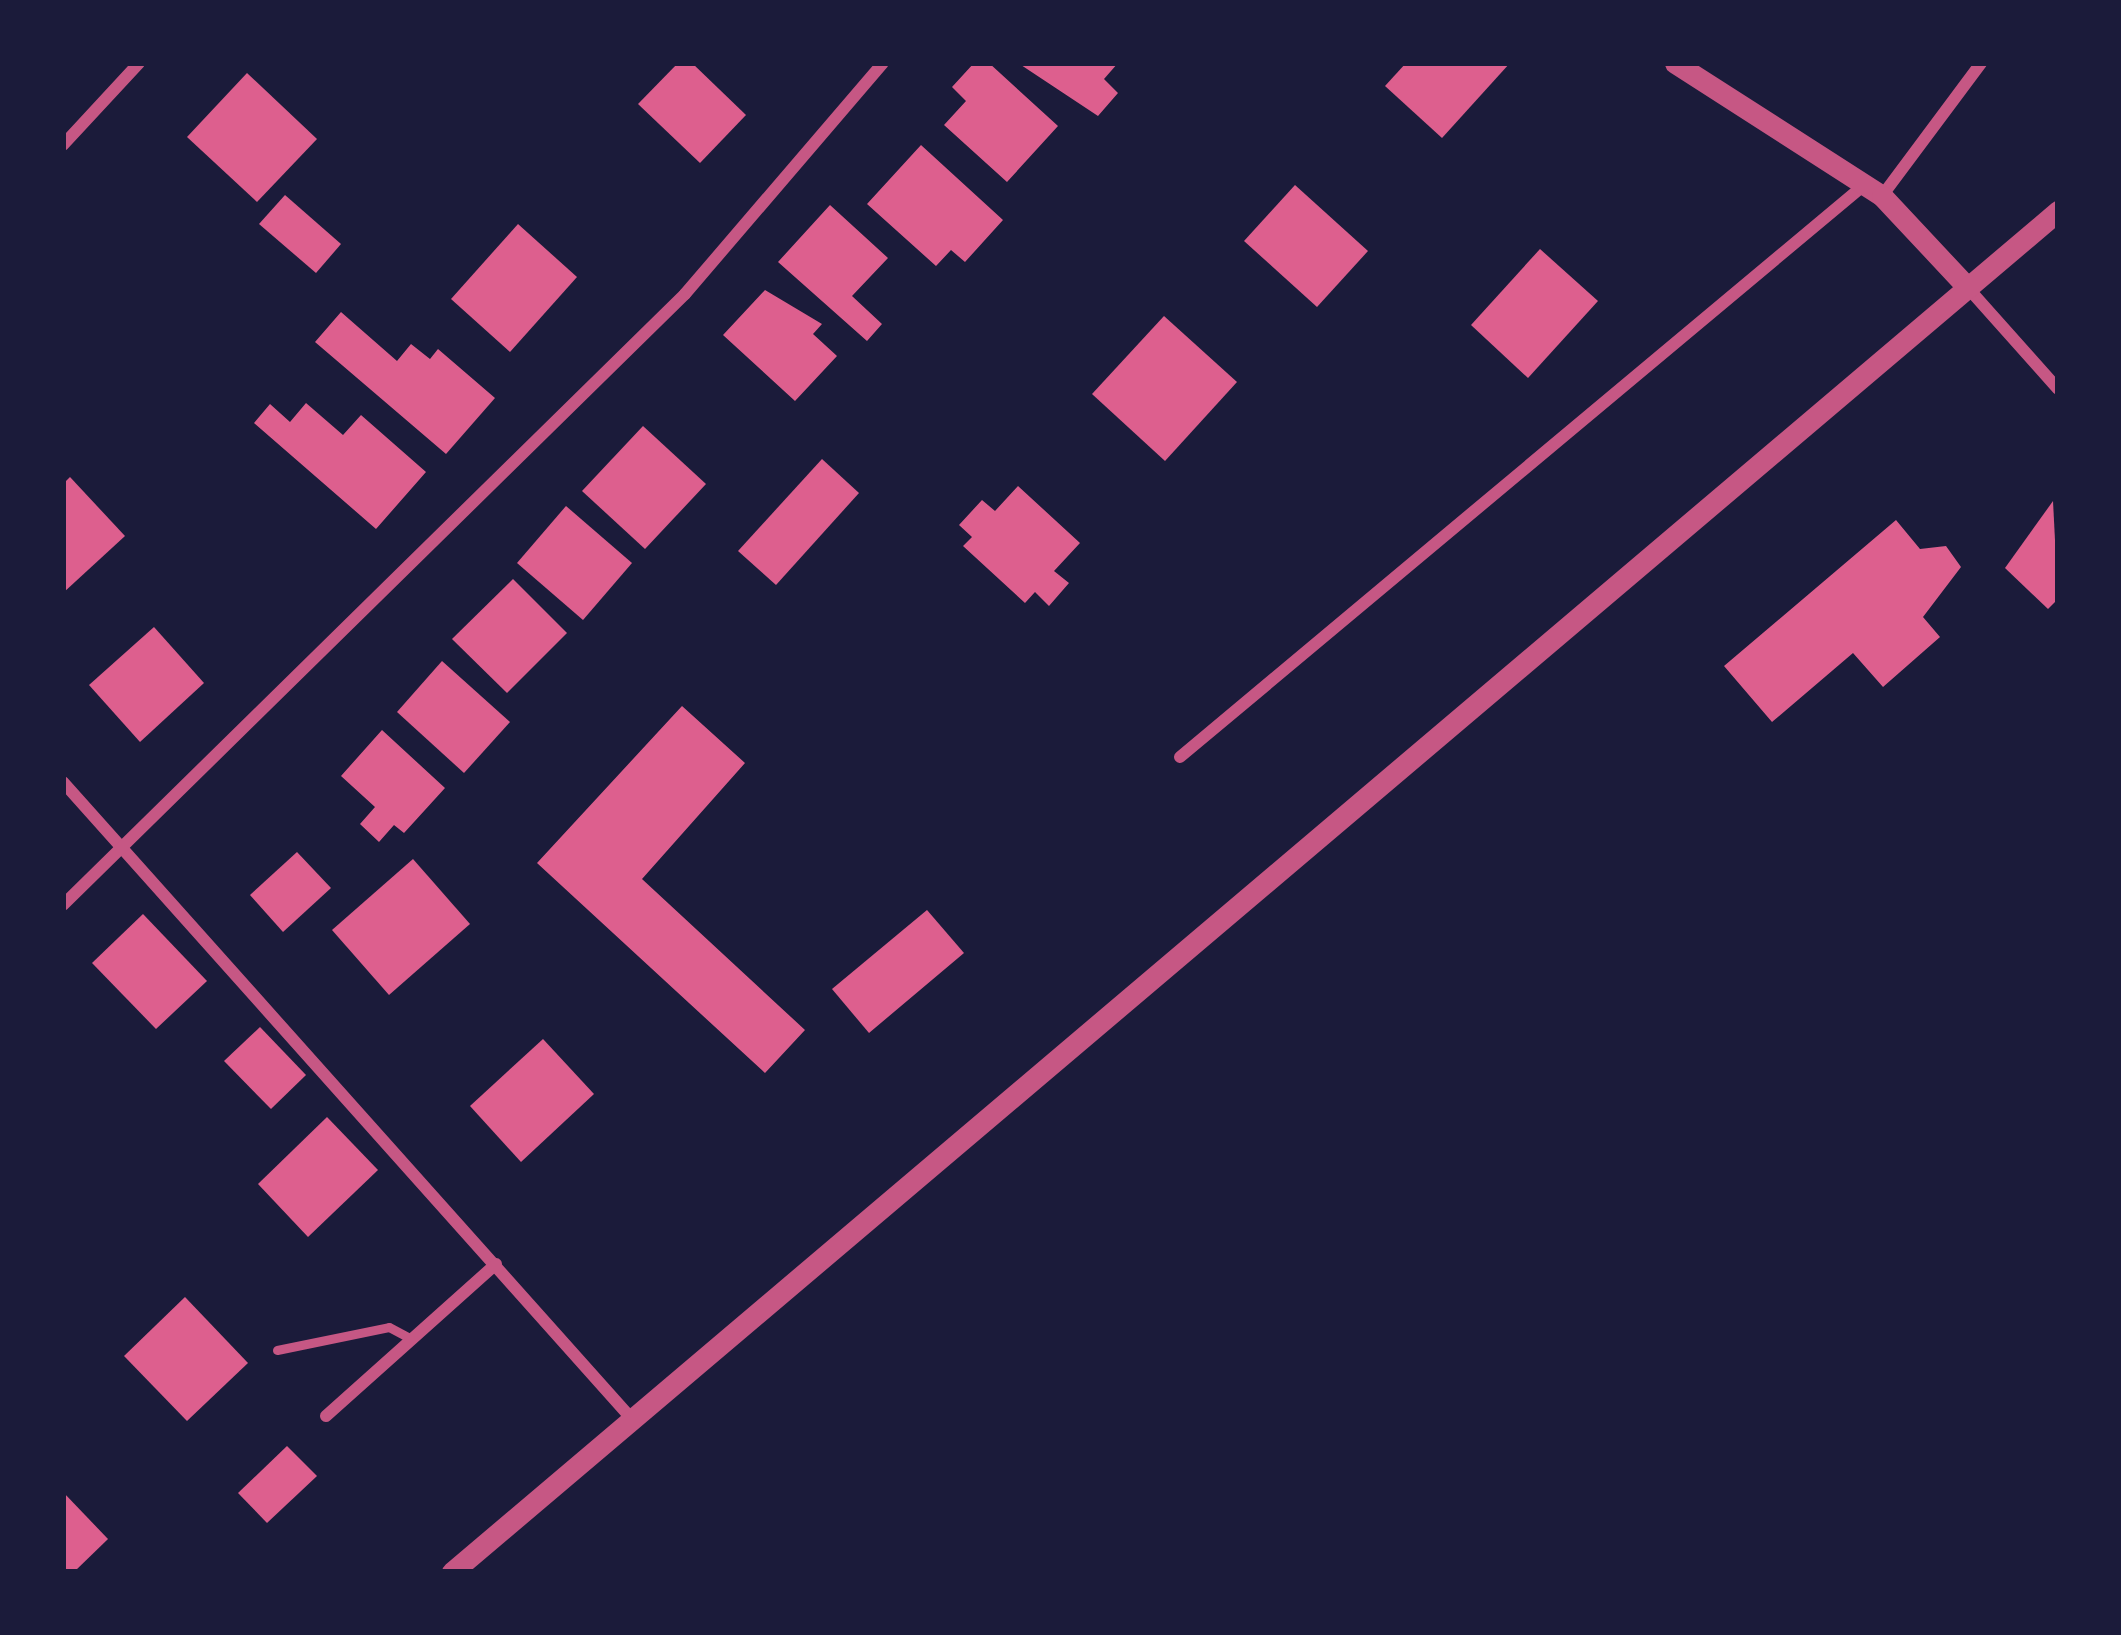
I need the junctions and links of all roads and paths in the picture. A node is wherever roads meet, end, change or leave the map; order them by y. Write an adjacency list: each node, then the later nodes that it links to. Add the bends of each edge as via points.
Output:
1 (139, 63): 5 (street)
2 (883, 63): 12 (street, via 686,294)
3 (1675, 63): 6 (street)
4 (1982, 63): 6 (street)
5 (63, 145)
6 (1873, 191): 8 (street); 10 (street)
7 (2058, 212): 8 (street)
8 (1967, 288): 9 (street); 18 (street)
9 (2058, 389)
10 (1180, 757)
11 (63, 782): 12 (street)
12 (120, 848): 13 (street); 14 (street)
13 (63, 905)
14 (496, 1264): 15 (street); 18 (street)
15 (412, 1339): 16 (lane, via 389,1327); 17 (street)
16 (277, 1350)
17 (326, 1416)
18 (632, 1419): 19 (street)
19 (452, 1572)

